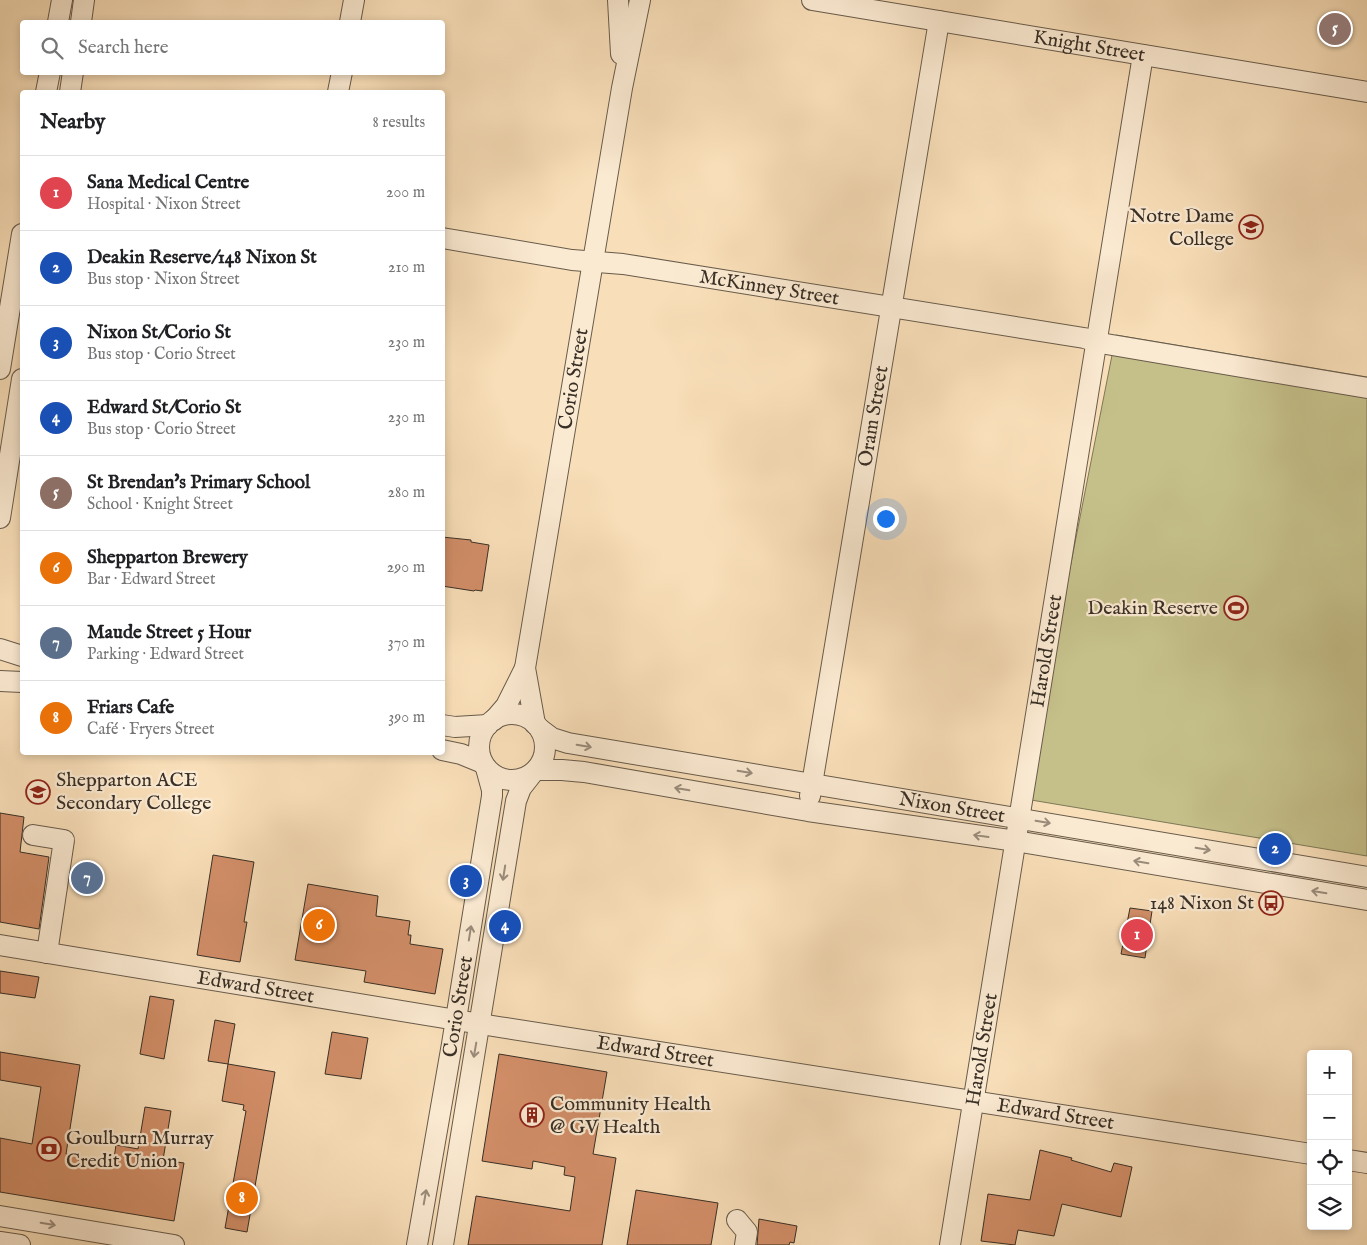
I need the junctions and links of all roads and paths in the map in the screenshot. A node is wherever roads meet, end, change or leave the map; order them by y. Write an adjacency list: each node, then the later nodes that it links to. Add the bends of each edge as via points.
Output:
1 (62, 0): 7 (street)
2 (84, 0): 8 (street)
3 (354, 0): 9 (street)
4 (618, 0): 15 (street, Corio Street)
5 (640, 0): 15 (street, Corio Street)
6 (812, 0): 10 (street, Knight Street)
7 (58, 20)
8 (81, 20)
9 (350, 20)
10 (939, 21): 11 (street, Knight Street); 23 (street, Oram Street)
11 (1143, 55): 19 (street, Knight Street); 24 (street, Harold Street)
12 (49, 75): 16 (street)
13 (73, 75): 17 (street)
14 (341, 75): 18 (street)
15 (622, 88): 22 (street, Corio Street)
16 (46, 90)
17 (70, 90)
18 (338, 90)
19 (1367, 92)
20 (445, 239): 22 (street, McKinney Street)
21 (20, 259): 25 (street)
22 (592, 261): 23 (street, McKinney Street); 33 (street, Corio Street)
23 (891, 307): 24 (street, McKinney Street); 42 (street, Oram Street)
24 (1097, 341): 27 (street, McKinney Street); 44 (street, Harold Street)
25 (13, 346): 26 (street)
26 (0, 369)
27 (1367, 388)
28 (20, 391): 29 (street)
29 (2, 496): 30 (street)
30 (0, 518)
31 (0, 650): 32 (street)
32 (20, 655)
33 (525, 668): 36 (street, Corio Street, via 506,706); 38 (street, Corio Street)
34 (0, 681): 35 (street)
35 (20, 682)
36 (491, 722): 37 (street); 38 (street, via 504,715 515,714); 40 (street, via 479,743)
37 (445, 725)
38 (538, 726): 41 (street, via 545,750); 42 (street, Nixon Street, one-way to 42, via 552,738 568,743)
39 (445, 751): 40 (street)
40 (484, 765): 41 (street, via 495,776 507,780 520,780); 51 (street, Corio Street, one-way to 40, via 492,796)
41 (534, 772): 43 (street, Nixon Street, one-way to 41, via 584,772); 52 (street, Corio Street, one-way to 52, via 516,800)
42 (812, 783): 43 (street, Oram Street); 44 (street, Nixon Street)
43 (808, 811): 46 (street, Nixon Street, one-way to 43)
44 (1019, 818): 46 (street, Harold Street); 47 (street, Nixon Street, one-way to 47)
45 (33, 835): 50 (street, via 64,840)
46 (1016, 841): 48 (street, Nixon Street, one-way to 46); 53 (street, Harold Street)
47 (1367, 877)
48 (1367, 900)
49 (0, 945): 50 (street, Edward Street)
50 (47, 953): 51 (street, Edward Street)
51 (456, 1020): 52 (street, Edward Street); 63 (street, Corio Street, one-way to 51)
52 (480, 1024): 53 (street, Edward Street); 64 (street, Corio Street, one-way to 64)
53 (974, 1101): 54 (street, Edward Street); 66 (street, Harold Street)
54 (1307, 1153)
55 (1352, 1161): 56 (street)
56 (1367, 1163)
57 (0, 1216): 59 (street, one-way to 59)
58 (737, 1220): 65 (street, via 747,1232)
59 (94, 1239): 62 (street)
60 (0, 1242): 61 (street)
61 (20, 1245)
62 (174, 1245)
63 (417, 1245)
64 (443, 1245)
65 (745, 1245)
66 (950, 1245)

